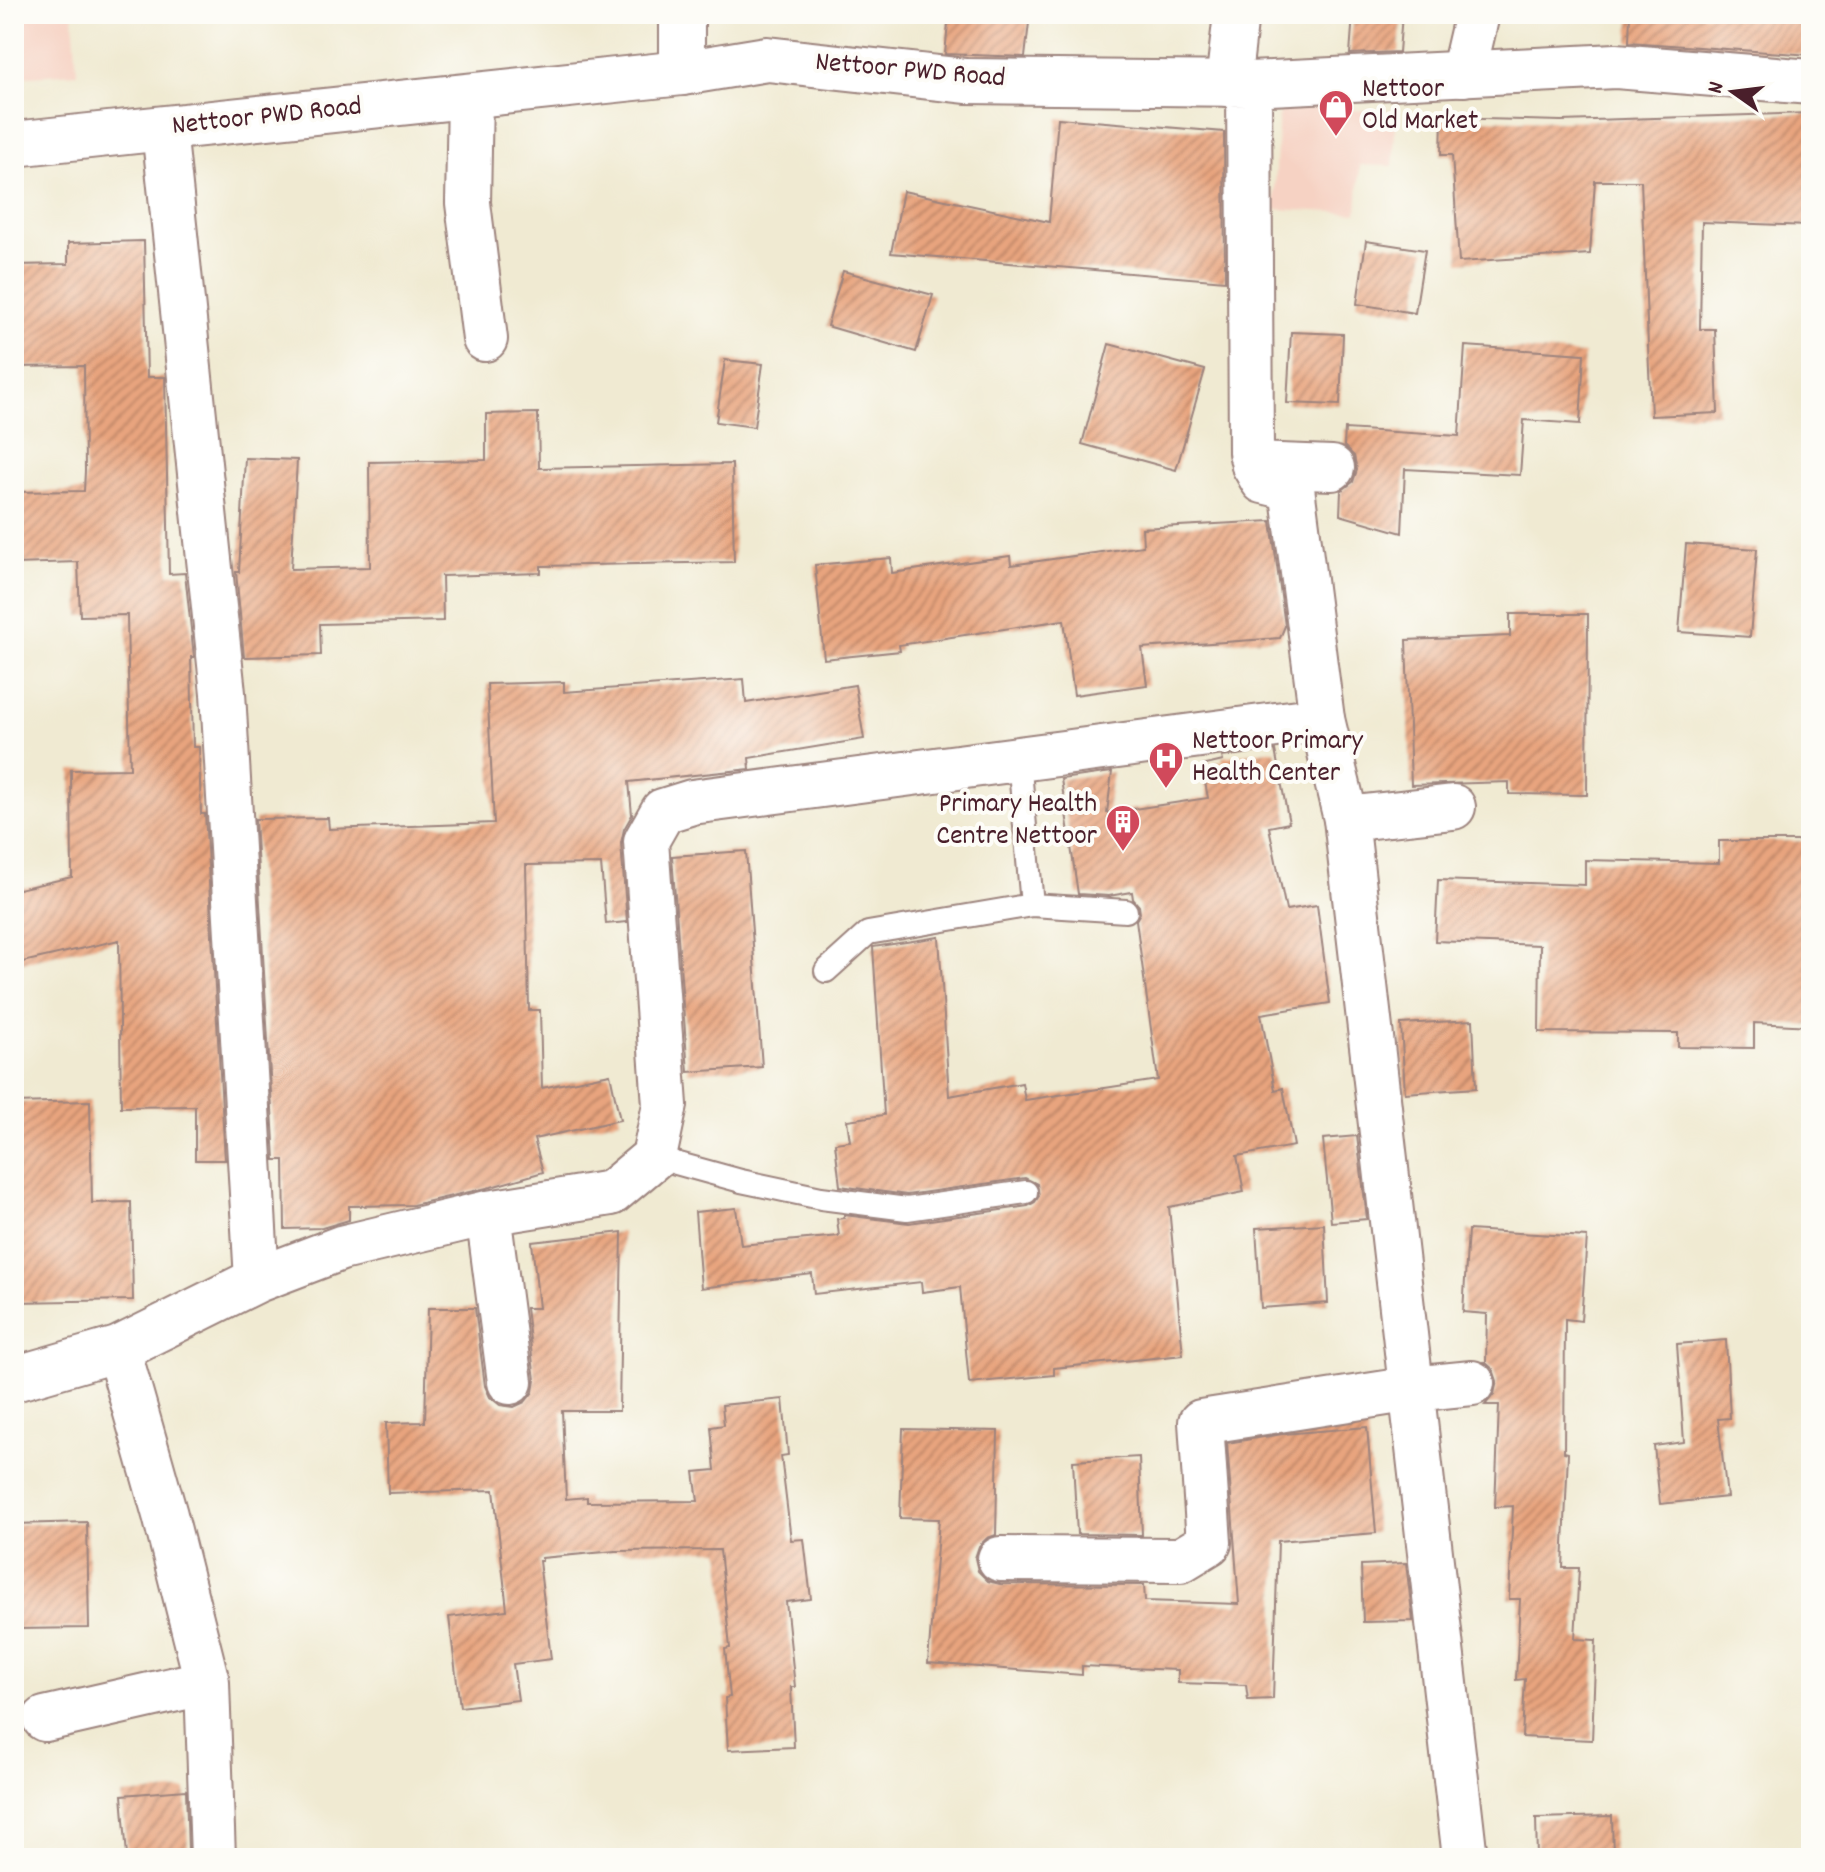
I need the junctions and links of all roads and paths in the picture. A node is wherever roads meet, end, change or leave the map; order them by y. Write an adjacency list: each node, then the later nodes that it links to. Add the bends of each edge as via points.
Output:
1 (682, 14): 4 (street)
2 (1236, 14): 7 (street)
3 (1477, 14): 5 (street)
4 (682, 73): 7 (street, Nettoor PWD Road, via 767,59 966,81); 8 (street, Nettoor PWD Road)
5 (1463, 74): 6 (street, Nettoor PWD Road, via 1616,66); 7 (street, Nettoor PWD Road)
6 (1811, 82)
7 (1238, 84): 12 (street)
8 (470, 96): 9 (street, Nettoor PWD Road); 11 (street, via 468,203)
9 (164, 129): 10 (street, Nettoor PWD Road); 24 (street, via 223,693)
10 (14, 144)
11 (485, 339)
12 (1254, 465): 13 (street); 14 (street, via 1263,481 1292,488)
13 (1332, 468)
14 (1322, 719): 15 (street); 17 (street)
15 (1019, 759): 18 (lane); 21 (street, via 692,802 663,811 646,841 665,1105)
16 (1453, 807): 17 (street)
17 (1346, 819): 29 (street)
18 (1032, 905): 19 (lane); 20 (lane, via 868,933)
19 (1126, 911)
20 (826, 971)
21 (654, 1157): 22 (lane, via 821,1198 907,1209); 23 (street, via 611,1193)
22 (1026, 1192)
23 (488, 1213): 24 (street, via 341,1248); 27 (street)
24 (257, 1280): 25 (street)
25 (118, 1349): 26 (street); 31 (street)
26 (14, 1379)
27 (510, 1382)
28 (1472, 1383): 29 (street)
29 (1412, 1389): 30 (street, via 1201,1422 1209,1543 1181,1560); 34 (street)
30 (1000, 1559)
31 (207, 1682): 32 (street); 33 (street)
32 (45, 1719)
33 (213, 1858)
34 (1465, 1858)

